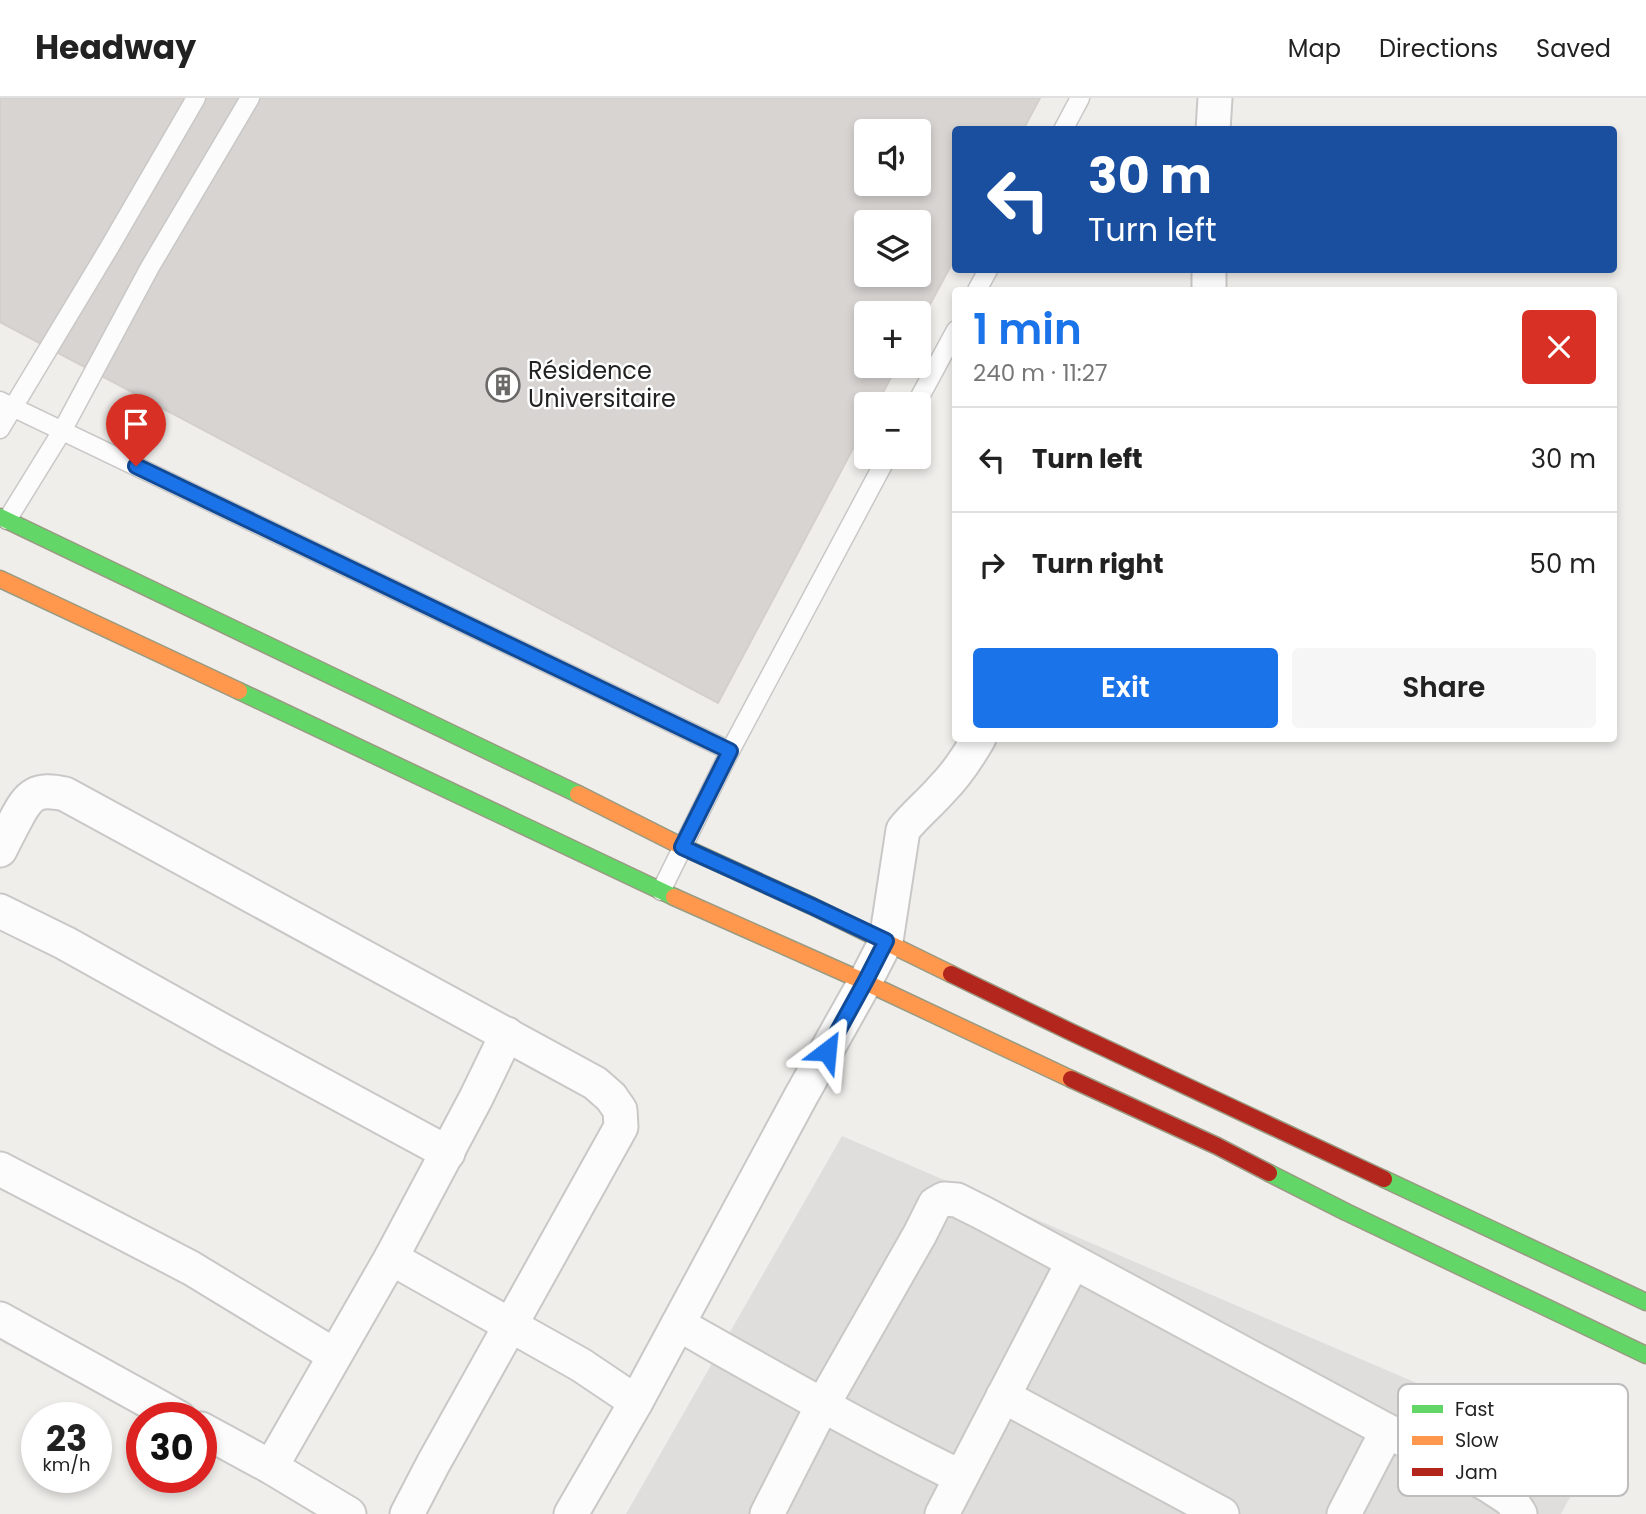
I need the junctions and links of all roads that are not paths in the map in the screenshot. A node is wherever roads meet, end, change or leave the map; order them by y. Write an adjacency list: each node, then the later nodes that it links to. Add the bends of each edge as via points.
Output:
1 (196, 98): 9 (lane, via 108,248)
2 (250, 98): 11 (lane, via 150,267)
3 (1080, 98): 5 (lane)
4 (1215, 98): 6 (street)
5 (1065, 126)
6 (1213, 126)
7 (952, 337): 8 (lane)
8 (922, 392)
9 (6, 404): 10 (lane); 11 (lane)
10 (0, 429)
11 (62, 431): 13 (lane); 16 (lane)
12 (881, 469): 16 (lane)
13 (2, 524): 17 (main road)
14 (0, 579): 19 (main road)
15 (977, 742): 21 (street, via 950,780 903,830)
16 (730, 751): 17 (lane)
17 (682, 847): 19 (lane); 21 (main road)
18 (0, 850): 23 (street, via 25,801 39,792 65,794)
19 (661, 891): 22 (main road)
20 (0, 911): 24 (street)
21 (886, 941): 22 (street); 28 (main road)
22 (865, 982): 30 (street); 33 (main road, via 1217,1146 1346,1213)
23 (507, 1034): 24 (street); 31 (street, via 595,1083 620,1110 621,1127)
24 (448, 1153): 26 (street)
25 (0, 1169): 32 (street, via 191,1268)
26 (391, 1258): 31 (street); 32 (street)
27 (1073, 1262): 34 (street); 37 (street, via 957,1200 935,1204); 38 (street)
28 (1646, 1302)
29 (0, 1320): 35 (street)
30 (678, 1324): 36 (street); 37 (street)
31 (512, 1325): 36 (street); 45 (street)
32 (334, 1355): 41 (street)
33 (1646, 1355)
34 (1003, 1396): 42 (street); 49 (street)
35 (150, 1402)
36 (636, 1402): 46 (street)
37 (822, 1406): 42 (street); 47 (street)
38 (1387, 1431): 39 (street); 50 (street)
39 (1398, 1437)
40 (217, 1438): 41 (street)
41 (271, 1468): 44 (street)
42 (961, 1477): 48 (street)
43 (1505, 1496): 51 (street)
44 (349, 1514)
45 (407, 1514)
46 (571, 1514)
47 (767, 1514)
48 (942, 1514)
49 (1222, 1514)
50 (1344, 1514)
51 (1520, 1514)

